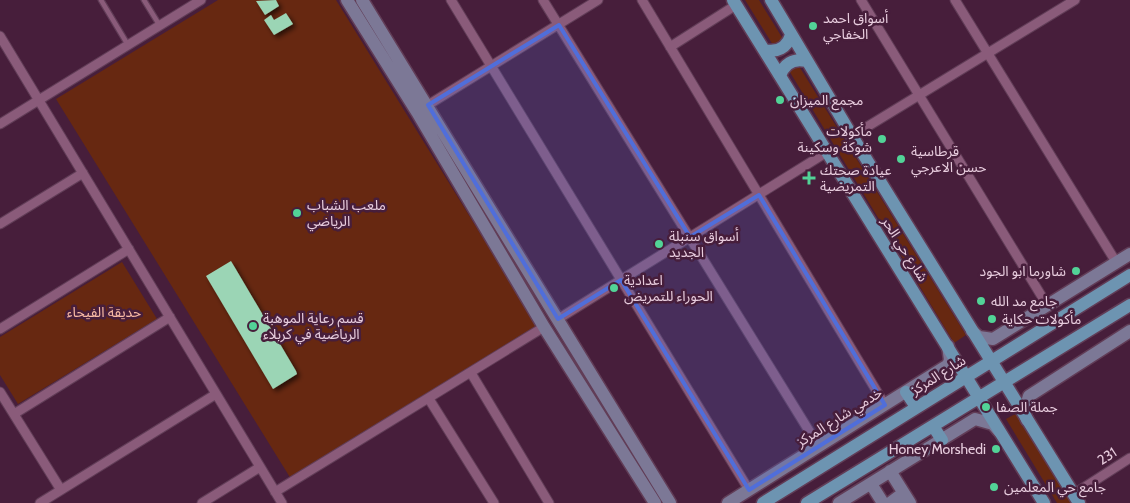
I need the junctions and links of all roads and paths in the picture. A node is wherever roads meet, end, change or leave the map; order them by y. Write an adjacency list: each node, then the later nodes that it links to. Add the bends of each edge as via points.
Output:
1 (101, 0): 20 (lane)
2 (144, 0): 17 (lane)
3 (201, 0): 17 (street)
4 (451, 0): 25 (street)
5 (543, 0): 16 (street)
6 (598, 0): 16 (street)
7 (642, 0): 21 (street)
8 (771, 0): 18 (main road, شارع حي الحر)
9 (861, 0): 27 (street)
10 (955, 0): 23 (street)
11 (1054, 0): 15 (street)
12 (1075, 0): 15 (street)
13 (356, 3): 29 (street); 46 (street)
14 (734, 3): 21 (street); 22 (main road, شارع حي الحر)
15 (1060, 9): 23 (street)
16 (558, 25): 25 (street); 36 (street)
17 (160, 26): 20 (street)
18 (791, 35): 22 (main road, via 782,48); 24 (main road, شارع حي الحر)
19 (0, 36): 28 (street)
20 (128, 45): 28 (street)
21 (670, 47): 34 (street)
22 (764, 50): 26 (main road, شارع حي الحر)
23 (988, 53): 27 (street); 39 (street)
24 (806, 61): 26 (main road, via 790,63); 31 (main road, شارع حي الحر)
25 (491, 66): 29 (street); 41 (street)
26 (780, 76): 32 (main road, شارع حي الحر)
27 (919, 95): 31 (street); 42 (street)
28 (39, 100): 30 (street); 33 (street)
29 (428, 105): 45 (street)
30 (0, 124)
31 (852, 136): 48 (main road, شارع حي الحر)
32 (827, 152): 34 (street); 50 (main road, شارع حي الحر)
33 (83, 172): 35 (street); 37 (street)
34 (759, 195): 36 (street); 60 (street)
35 (0, 224)
36 (690, 238): 41 (street); 67 (street)
37 (129, 249): 44 (street); 47 (street)
38 (1130, 254): 39 (street)
39 (1116, 262): 42 (street)
40 (1130, 275): 51 (main road, شارع المركز)
41 (621, 280): 45 (street); 73 (street)
42 (1047, 305): 48 (street, via 993,340 979,337)
43 (1130, 305): 54 (main road)
44 (170, 317): 57 (street); 62 (street)
45 (558, 319): 82 (street)
46 (544, 327): 52 (street); 81 (street)
47 (0, 329)
48 (972, 331): 51 (main road, شارع حي الحر)
49 (1130, 331): 63 (street, via 1029,396 1024,412)
50 (948, 346): 53 (main road, شارع حي الحر); 56 (street, خدمي شارع المركز, via 948,365)
51 (990, 361): 53 (main road, شارع المركز); 54 (main road, شارع حي الحر)
52 (471, 373): 59 (street); 80 (street)
53 (966, 376): 58 (main road, شارع حي الحر); 61 (main road, شارع المركز)
54 (1003, 382): 58 (main road); 63 (main road, شارع حي الحر)
55 (0, 392): 62 (street)
56 (906, 392): 60 (street, خدمي شارع المركز); 61 (main road)
57 (216, 394): 69 (street); 72 (street)
58 (979, 398): 64 (main road); 65 (main road, شارع حي الحر)
59 (429, 399): 74 (street); 79 (street)
60 (885, 405): 67 (street, خدمي شارع المركز)
61 (916, 407): 84 (main road, شارع المركز)
62 (14, 414): 72 (street)
63 (1028, 422): 75 (main road, شارع حي الحر)
64 (933, 426): 66 (main road); 85 (main road)
65 (1001, 434): 66 (street, via 993,424 975,420); 90 (main road, شارع حي الحر)
66 (942, 440): 70 (street)
67 (819, 446): 73 (street, خدمي شارع المركز)
68 (1130, 458): 75 (street, 231)
69 (260, 467): 74 (street); 77 (street)
70 (890, 471): 71 (street); 89 (street)
71 (871, 484): 86 (street); 87 (street)
72 (61, 490): 76 (street)
73 (749, 490): 83 (street, خدمي شارع المركز)
74 (275, 492): 78 (street)
75 (1076, 499)
76 (40, 503)
77 (202, 503)
78 (282, 503)
79 (494, 503)
80 (549, 503)
81 (655, 503)
82 (670, 503)
83 (728, 503)
84 (763, 503)
85 (807, 503)
86 (839, 503)
87 (883, 503)
88 (890, 503): 89 (street, via 898,497)
89 (909, 503)
90 (1044, 503)

